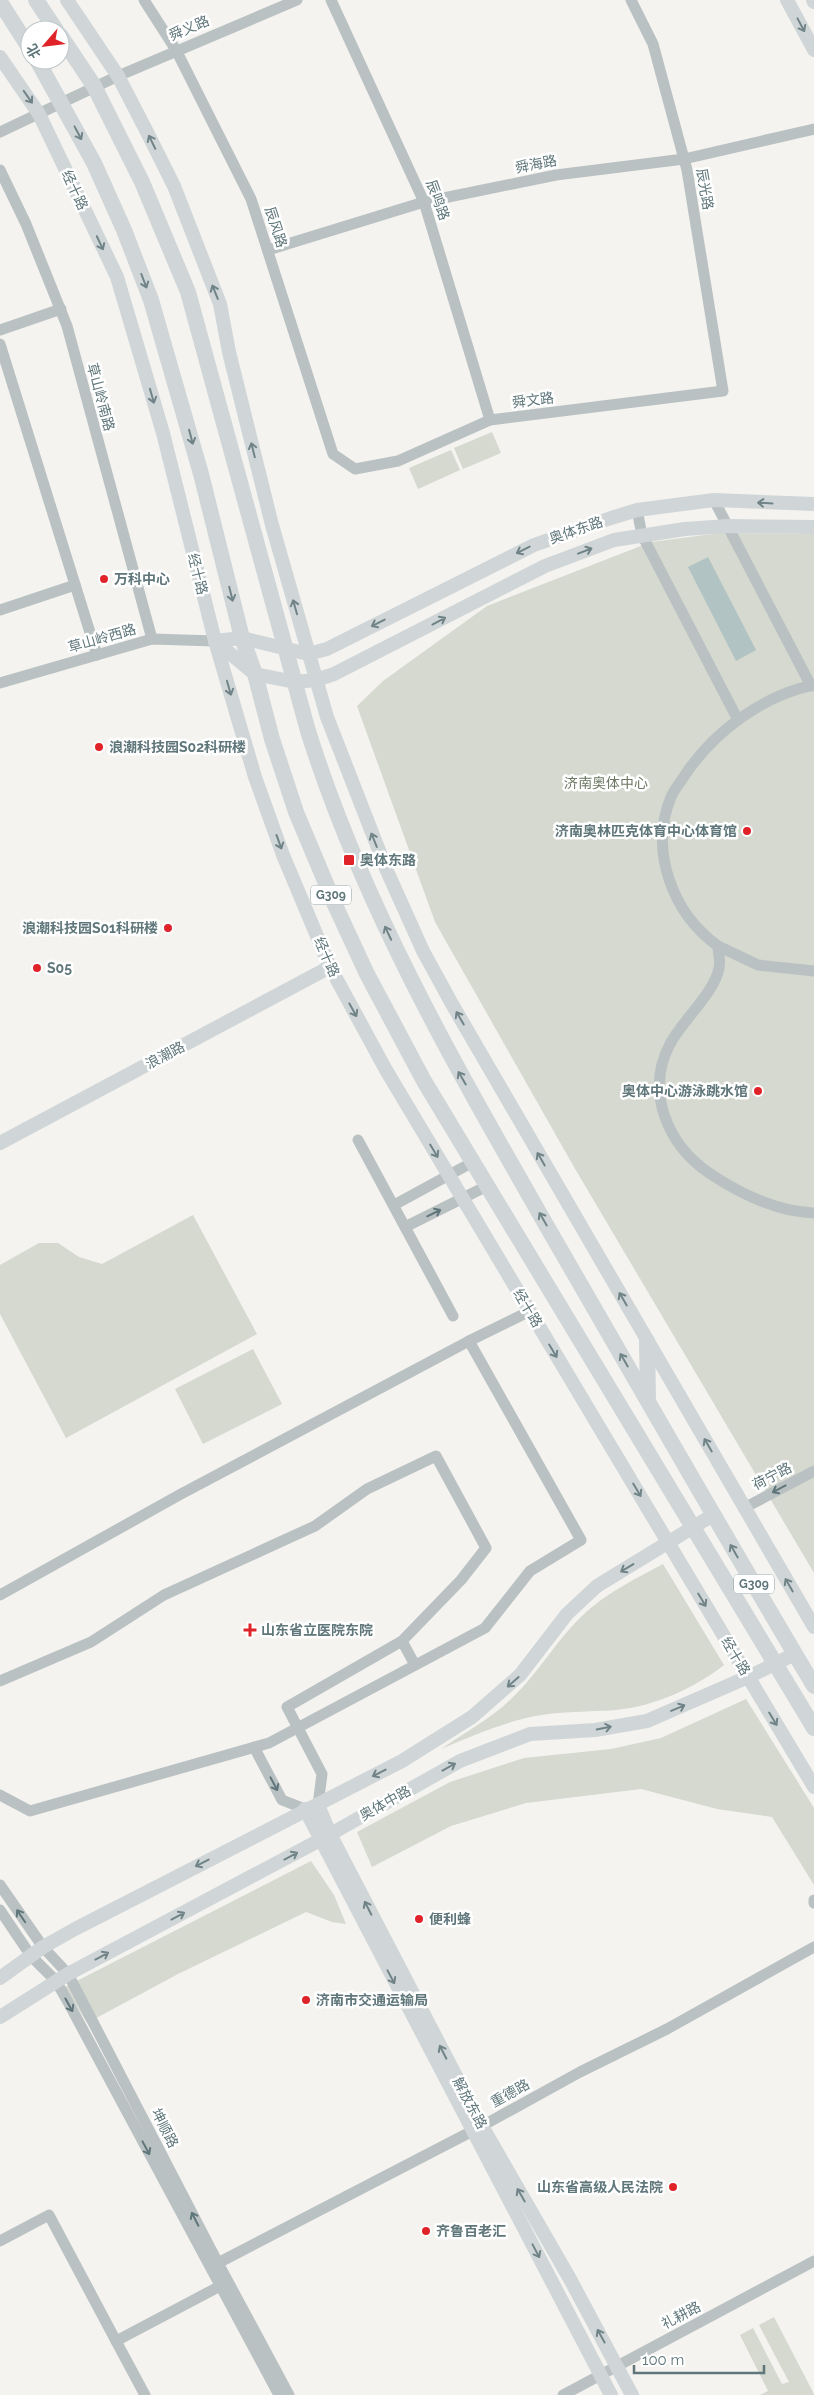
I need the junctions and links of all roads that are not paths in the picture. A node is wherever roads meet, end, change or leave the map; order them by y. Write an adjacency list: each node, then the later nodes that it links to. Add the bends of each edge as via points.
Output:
1 (36, 0): 9 (highway)
2 (66, 0): 16 (main road)
3 (144, 0): 12 (street, 辰风路)
4 (297, 0): 12 (street, 舜义路)
5 (331, 0): 24 (street, 辰鸣路)
6 (631, 0): 22 (street, 辰光路, via 653,44)
7 (787, 0): 13 (main road, one-way to 13)
8 (0, 2): 10 (highway)
9 (49, 20)
10 (20, 33)
11 (70, 50): 17 (highway, G309)
12 (176, 50): 16 (street, 舜义路); 25 (street, 辰风路, via 252,199)
13 (814, 50)
14 (0, 57): 19 (main road, 经十路, one-way to 19)
15 (43, 70): 18 (highway, 经十路 / G309)
16 (118, 76): 17 (street, 舜义路); 44 (main road, one-way to 16, via 272,525 220,304 174,186)
17 (94, 86): 18 (street, 舜义路); 43 (highway, G309, via 142,182 188,292)
18 (61, 102): 19 (street, 舜义路); 40 (highway, 经十路 / G309, one-way to 40, via 112,205 152,300 201,474)
19 (39, 114): 21 (street, 舜义路); 42 (main road, 经十路, one-way to 42, via 117,277 163,433)
20 (814, 129): 22 (street, 舜海路)
21 (0, 132)
22 (684, 159): 24 (street, 舜海路, via 556,175); 29 (street, 辰光路)
23 (0, 170): 26 (street, 草山岭南路)
24 (424, 202): 25 (street, 舜海路); 30 (street, 辰鸣路)
25 (268, 250): 31 (street, 辰风路, via 333,454)
26 (61, 309): 27 (street); 41 (street, 草山岭南路)
27 (0, 330)
28 (0, 344): 38 (street)
29 (723, 391): 30 (street, 舜文路)
30 (490, 420): 31 (street, 舜文路, via 398,461)
31 (355, 469)
32 (714, 500): 33 (main road, 奥体东路, one-way to 32); 34 (main road, 奥体东路); 35 (street)
33 (814, 504)
34 (638, 510): 37 (street); 44 (main road, 奥体东路, one-way to 44, via 534,545 327,649)
35 (728, 526): 36 (main road); 37 (main road); 50 (street)
36 (814, 527)
37 (642, 535): 47 (main road, one-way to 37, via 334,674 545,566 614,540); 51 (street)
38 (75, 585): 39 (street); 45 (street)
39 (0, 610)
40 (242, 638): 42 (main road); 43 (main road); 46 (highway, 经十路 / G309)
41 (152, 639): 42 (street, 草山岭西路); 45 (street, 草山岭西路)
42 (215, 641): 46 (main road); 53 (main road, 经十路, one-way to 53, via 255,777 283,855)
43 (286, 649): 44 (main road); 48 (highway, G309)
44 (308, 654): 47 (main road)
45 (97, 655): 49 (street, 草山岭西路)
46 (255, 674): 48 (main road); 57 (highway, 经十路 / G309, via 296,812 335,905 424,1081)
47 (316, 680): 48 (main road); 67 (main road, one-way to 47, via 481,1056 424,951 353,788)
48 (295, 682): 68 (highway, G309, one-way to 48, via 455,1065 400,958 326,788)
49 (0, 683)
50 (812, 686): 51 (street, via 782,695)
51 (738, 720): 52 (street, via 711,743 671,796 661,847 677,899 708,939)
52 (718, 946): 54 (street, via 758,966); 62 (street, via 720,967 714,985 670,1044 661,1070 658,1079 662,1114 678,1143 696,1164 736,1191 799,1212)
53 (330, 967): 56 (main road, 浪潮路); 58 (main road, 经十路, one-way to 58, via 386,1070)
54 (814, 971)
55 (358, 1140): 61 (street)
56 (0, 1143)
57 (472, 1162): 58 (street); 59 (highway, 经十路 / G309)
58 (449, 1175): 60 (main road, 经十路); 61 (street)
59 (488, 1186): 60 (street); 72 (highway, 经十路 / G309)
60 (463, 1199): 63 (street, one-way to 60); 64 (main road, 经十路)
61 (394, 1205): 63 (street)
62 (814, 1213)
63 (405, 1227): 65 (street)
64 (530, 1311): 66 (street); 73 (main road, 经十路, one-way to 73)
65 (453, 1316)
66 (469, 1340): 74 (street); 79 (street, via 581,1540 530,1571 485,1628)
67 (647, 1341): 68 (highway); 70 (main road, one-way to 67)
68 (648, 1402): 71 (highway, G309)
69 (814, 1471): 70 (street, 荷宁路, one-way to 70)
70 (744, 1508): 75 (main road, one-way to 70)
71 (713, 1515): 72 (main road, 奥体中路); 77 (highway, G309, one-way to 71)
72 (692, 1526): 73 (main road, 奥体中路); 78 (highway, 经十路 / G309)
73 (668, 1543): 80 (main road, 经十路, one-way to 80); 88 (main road, 奥体中路, one-way to 88, via 596,1586 567,1614 520,1675 472,1717 402,1761)
74 (0, 1595)
75 (814, 1628)
76 (402, 1641): 79 (street); 81 (street, via 461,1580 486,1548 436,1456 367,1489 315,1526 164,1595 91,1642); 83 (street, via 287,1708)
77 (795, 1654): 78 (main road, 奥体中路); 82 (highway, G309)
78 (775, 1664): 80 (main road, 奥体中路); 84 (highway, 经十路 / G309)
79 (415, 1665): 83 (street)
80 (748, 1677): 86 (main road, 经十路, one-way to 86); 89 (main road, 奥体中路, one-way to 80, via 460,1761 530,1734 595,1730 647,1721)
81 (0, 1681)
82 (814, 1686)
83 (298, 1728): 85 (street); 88 (street, via 322,1774)
84 (814, 1728)
85 (254, 1747): 87 (street, via 30,1811); 88 (street, one-way to 88, via 282,1800)
86 (814, 1787)
87 (0, 1795)
88 (311, 1807): 89 (main road, 解放东路); 93 (main road, 奥体中路, one-way to 93)
89 (325, 1837): 94 (main road, 奥体中路, one-way to 89); 98 (main road, 解放东路)
90 (0, 1885): 93 (street, 坤顺路, one-way to 90)
91 (0, 1910): 93 (street, 坤顺路)
92 (814, 1947): 98 (street, 重德路, via 667,2029)
93 (37, 1951): 94 (street, 坤顺路); 95 (main road, 奥体中路); 96 (street, 坤顺路)
94 (68, 1974): 96 (main road, 奥体中路); 101 (street, 坤顺路, one-way to 94)
95 (0, 1978)
96 (56, 1981): 97 (main road, 奥体中路); 102 (street, 坤顺路, one-way to 102)
97 (0, 2017)
98 (477, 2128): 101 (street, 重德路); 104 (main road, 解放东路, one-way to 98); 105 (main road, 解放东路, one-way to 105)
99 (0, 2241): 103 (street, via 49,2215)
100 (814, 2261): 104 (street, 礼耕路)
101 (218, 2263): 102 (street, 坤顺路)
102 (224, 2284): 103 (street); 107 (street, 坤顺路); 108 (street, 坤顺路)
103 (116, 2340): 106 (street)
104 (618, 2366): 105 (street, 礼耕路); 111 (main road, 解放东路)
105 (601, 2375): 109 (street, 礼耕路); 110 (main road, 解放东路)
106 (145, 2395)
107 (279, 2395)
108 (289, 2395)
109 (563, 2395)
110 (611, 2395)
111 (632, 2395)

